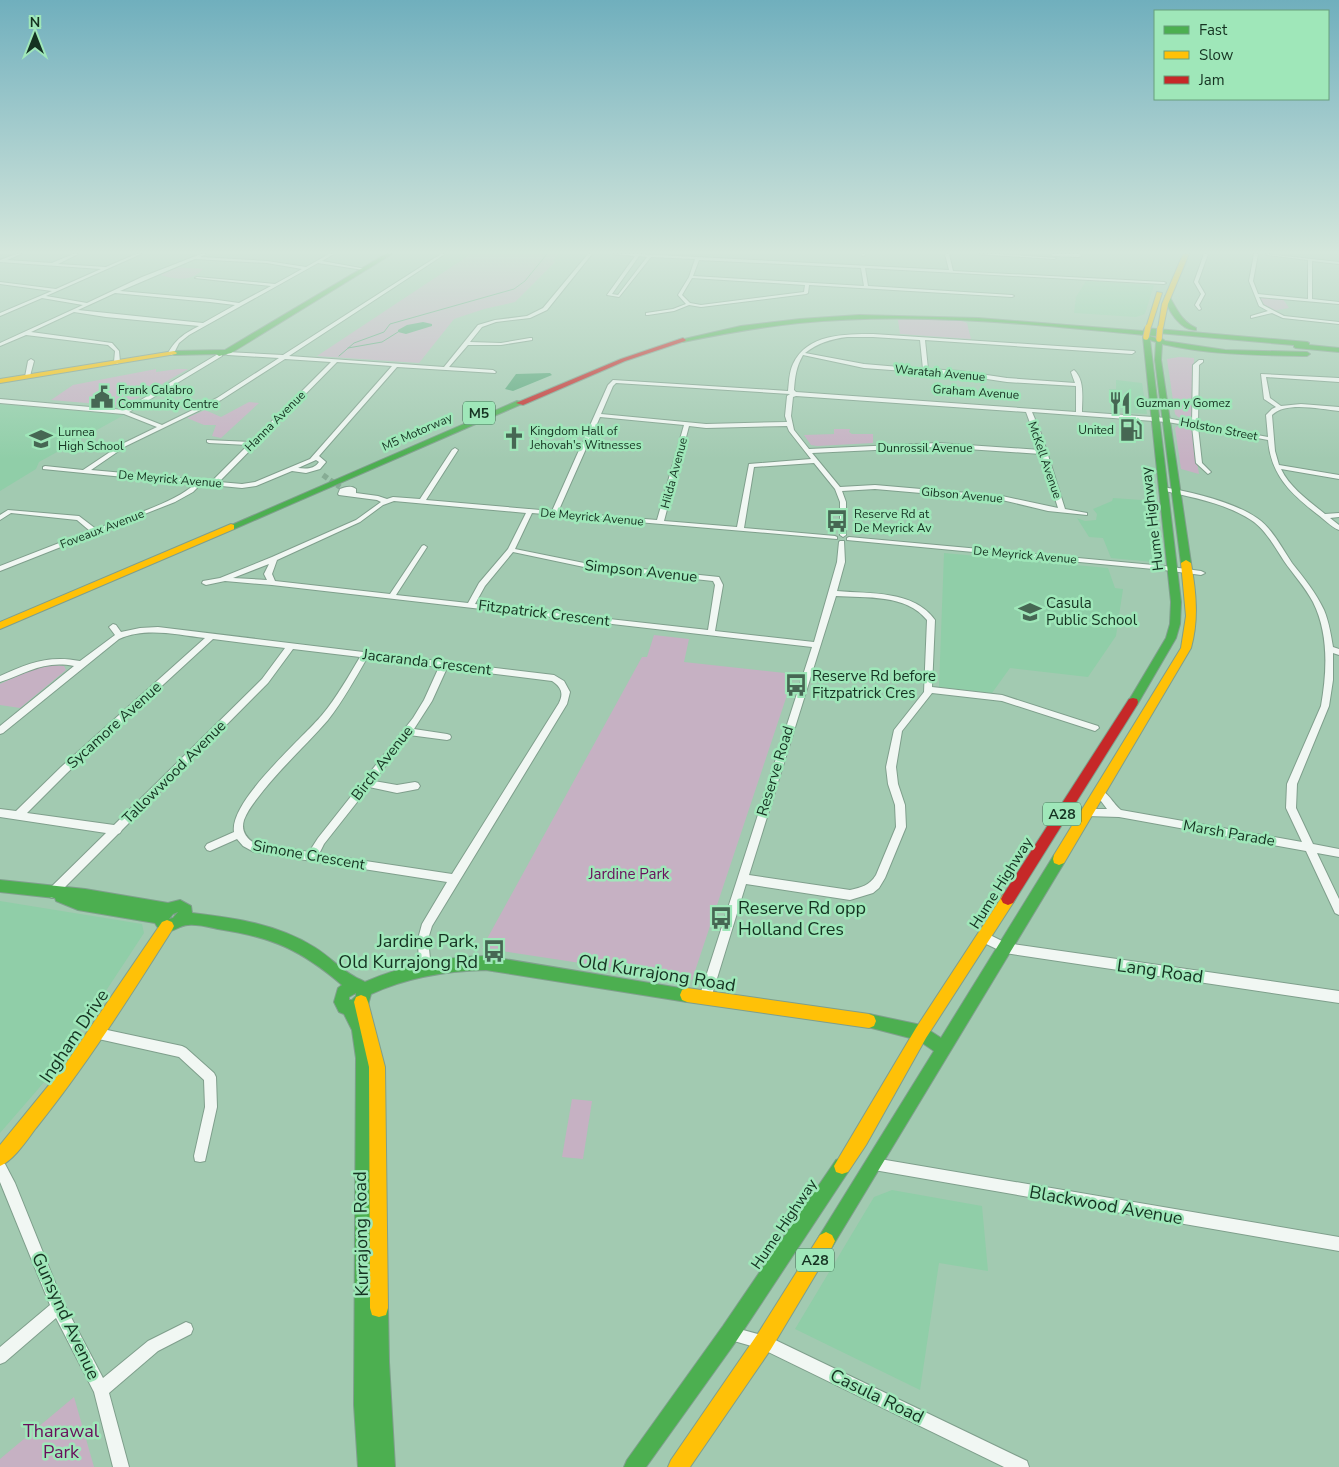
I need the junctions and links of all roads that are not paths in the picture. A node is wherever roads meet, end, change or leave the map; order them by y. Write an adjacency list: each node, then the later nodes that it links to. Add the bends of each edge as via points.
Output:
1 (49, 322): 15 (street)
2 (187, 322): 13 (street)
3 (209, 322): 13 (street)
4 (275, 322): 24 (main road)
5 (337, 322): 27 (street)
6 (494, 322): 19 (street, via 476,329)
7 (752, 322): 107 (main road, M5 Motorway / M5, via 665,340 598,363)
8 (783, 322): 108 (main road, M5 Motorway / M5, via 710,334 655,348 589,373)
9 (1029, 322): 21 (main road, M5 Motorway / M5)
10 (1049, 322): 21 (main road, M5 Motorway / M5)
11 (1157, 322): 16 (main road, Hume Highway / A28)
12 (1182, 322): 14 (main road)
13 (204, 325): 23 (street, via 180,338)
14 (1194, 329): 16 (main road); 21 (main road)
15 (26, 333): 20 (street); 30 (street, via 110,344 117,351)
16 (1154, 335): 26 (main road, via 1204,348); 50 (main road, Hume Highway / A28); 51 (main road, Hume Highway / A28)
17 (922, 338): 22 (street); 25 (street, via 843,336 816,344); 34 (street)
18 (530, 339): 19 (street, via 501,344)
19 (466, 343): 33 (street)
20 (0, 345)
21 (1339, 347)
22 (1132, 352)
23 (171, 353): 24 (main road); 30 (main road)
24 (224, 353): 27 (street); 46 (street)
25 (802, 354): 34 (street, Waratah Avenue, via 864,366); 41 (street, via 794,367)
26 (1339, 355)
27 (284, 357): 28 (street); 55 (street, via 219,400)
28 (336, 360): 32 (street); 58 (street, Hanna Avenue)
29 (31, 362): 37 (street)
30 (117, 362): 37 (main road)
31 (1201, 362): 54 (street, via 1196,365)
32 (396, 365): 33 (street); 62 (street)
33 (446, 368): 35 (street)
34 (926, 370): 40 (street, Waratah Avenue)
35 (493, 372)
36 (1074, 372): 40 (street)
37 (27, 376): 39 (main road)
38 (1339, 380): 43 (street, via 1264,375 1267,399)
39 (0, 381)
40 (1079, 385): 47 (street)
41 (791, 393): 45 (street, Graham Avenue); 48 (street, Graham Avenue, via 615,381); 53 (street)
42 (0, 401): 46 (street)
43 (1279, 407): 44 (street); 56 (street, via 1269,415)
44 (1338, 409): 49 (street)
45 (1028, 410): 47 (street, Graham Avenue); 61 (street, McKell Avenue)
46 (125, 412): 55 (street)
47 (1079, 413): 50 (street, Graham Avenue)
48 (598, 415): 52 (street); 84 (street)
49 (1339, 418)
50 (1154, 419): 51 (street); 77 (main road, Hume Highway / A28)
51 (1166, 420): 54 (street, Holston Street); 78 (main road, Hume Highway / A28)
52 (687, 424): 53 (street); 89 (street, Hilda Avenue)
53 (789, 424): 60 (street, Reserve Road)
54 (1195, 424): 56 (street, Holston Street); 70 (street, via 1199,463)
55 (163, 426): 69 (street, via 124,445)
56 (1271, 438): 65 (street)
57 (209, 441): 58 (street)
58 (252, 444): 74 (street, Hanna Avenue)
59 (455, 450): 81 (street)
60 (808, 451): 61 (street, Dunrossil Avenue, via 938,445); 63 (street, Reserve Road)
61 (1043, 452): 83 (street, McKell Avenue)
62 (316, 457): 64 (street); 68 (street, via 323,462)
63 (816, 461): 76 (street, Reserve Road); 91 (street, via 751,465)
64 (307, 463): 67 (street, De Meyrick Avenue)
65 (1276, 466): 72 (street); 87 (street, via 1289,485)
66 (45, 468): 69 (street, De Meyrick Avenue)
67 (292, 469): 68 (street, De Meyrick Avenue); 74 (street, De Meyrick Avenue, via 249,485)
68 (316, 469): 71 (street)
69 (84, 472): 73 (street, De Meyrick Avenue)
70 (1208, 472)
71 (323, 475)
72 (1339, 477)
73 (200, 482): 74 (street, De Meyrick Avenue); 92 (street, Foveaux Avenue, via 191,492 173,501)
74 (214, 483)
75 (342, 488): 79 (street, via 340,493)
76 (838, 488): 83 (street, Gibson Avenue, via 874,487 1002,498); 93 (street, Reserve Road, via 843,502)
77 (1163, 489): 78 (street); 97 (main road, Hume Highway / A28)
78 (1176, 491): 99 (main road, Hume Highway / A28); 115 (street, via 1257,521 1315,600)
79 (350, 494): 80 (street, De Meyrick Avenue)
80 (385, 501): 81 (street, De Meyrick Avenue); 96 (street, Fitzpatrick Crescent, via 358,521)
81 (422, 502): 82 (street, De Meyrick Avenue)
82 (530, 511): 84 (street, De Meyrick Avenue); 95 (street)
83 (1062, 511): 85 (street, Gibson Avenue)
84 (554, 513): 89 (street, De Meyrick Avenue)
85 (1085, 514)
86 (1339, 515): 87 (street)
87 (1325, 516): 90 (street)
88 (0, 518): 92 (street, via 10,511 79,518)
89 (660, 523): 91 (street, De Meyrick Avenue)
90 (1339, 528)
91 (740, 530): 93 (street, De Meyrick Avenue)
92 (94, 531): 98 (street, Foveaux Avenue)
93 (842, 539): 97 (street, De Meyrick Avenue); 104 (street, Reserve Road, via 841,562)
94 (424, 547): 105 (street)
95 (511, 550): 106 (street, via 482,585); 110 (street, Simpson Avenue, via 584,565 716,579 720,585)
96 (274, 559): 101 (street, Fitzpatrick Crescent); 103 (street, via 268,574)
97 (1173, 568): 99 (street, De Meyrick Avenue); 146 (main road, Hume Highway / A28, via 1176,602 1171,638)
98 (0, 569)
99 (1188, 570): 100 (street, De Meyrick Avenue); 128 (main road, Hume Highway / A28, via 1192,615 1186,648)
100 (1201, 573)
101 (222, 580): 102 (street, Fitzpatrick Crescent); 103 (street, Fitzpatrick Crescent)
102 (206, 583)
103 (272, 583): 105 (street, Fitzpatrick Crescent)
104 (833, 593): 113 (street, Reserve Road); 121 (street, via 905,601 924,610 932,625)
105 (392, 596): 106 (street, Fitzpatrick Crescent)
106 (471, 605): 110 (street, Fitzpatrick Crescent)
107 (0, 617)
108 (0, 626)
109 (113, 627): 111 (street)
110 (711, 633): 113 (street, Fitzpatrick Crescent)
111 (119, 635): 112 (street, Jacaranda Crescent, via 136,630 158,630); 118 (street, Jacaranda Crescent)
112 (211, 637): 114 (street, Jacaranda Crescent); 132 (street, Sycamore Avenue)
113 (816, 645): 140 (street, Reserve Road)
114 (291, 646): 117 (street, Jacaranda Crescent); 133 (street, Tallowwood Avenue, via 265,681)
115 (1329, 649): 116 (street); 136 (street, via 1325,706 1292,784 1290,798 1291,808)
116 (1339, 652)
117 (365, 655): 119 (street, Jacaranda Crescent); 134 (street, Simone Crescent, via 326,715 243,812 239,820)
118 (81, 664): 120 (street, via 66,660 46,661); 123 (street, Jacaranda Crescent)
119 (444, 664): 124 (street, Birch Avenue, via 428,701); 139 (street, Jacaranda Crescent, via 547,676 564,685 567,694)
120 (0, 679)
121 (928, 690): 122 (street, via 1002,698); 140 (street, via 898,730 891,770 900,805 900,826 880,878 874,885 860,893 844,895)
122 (1096, 728)
123 (0, 731)
124 (406, 731): 125 (street); 126 (street, Birch Avenue)
125 (447, 737)
126 (366, 783): 127 (street, via 397,789); 138 (street, Birch Avenue)
127 (415, 786)
128 (1100, 793): 129 (main road, Hume Highway / A28); 131 (street)
129 (1088, 812): 131 (street, Marsh Parade); 147 (main road, Hume Highway / A28)
130 (0, 813): 132 (street)
131 (1119, 813): 136 (street, Marsh Parade)
132 (18, 816): 133 (street)
133 (116, 830): 142 (street, Tallowwood Avenue)
134 (239, 834): 135 (street); 138 (street, Simone Crescent, via 246,844 254,848)
135 (210, 847)
136 (1309, 847): 137 (street, Marsh Parade); 143 (street)
137 (1339, 852)
138 (312, 857): 139 (street, Simone Crescent)
139 (455, 879): 149 (street, Jacaranda Crescent, via 424,932)
140 (743, 879): 153 (street, Reserve Road)
141 (0, 886): 142 (main road)
142 (52, 894): 144 (main road, via 84,895)
143 (1339, 910)
144 (166, 918): 145 (main road, via 177,924); 145 (main road, via 178,906 186,910); 157 (main road, Ingham Drive)
145 (184, 918): 148 (main road, via 264,930)
146 (984, 938): 147 (street, Lang Road); 156 (main road, Hume Highway / A28)
147 (1005, 948): 152 (street, Lang Road); 158 (main road, Hume Highway / A28)
148 (306, 950): 150 (main road); 151 (main road, via 328,969)
149 (425, 968): 150 (main road, Old Kurrajong Road); 153 (main road, Old Kurrajong Road, via 486,963)
150 (359, 988): 151 (main road, via 346,989); 154 (main road, via 365,995)
151 (342, 994): 155 (main road, via 342,1005)
152 (1339, 997)
153 (705, 998): 156 (main road, Old Kurrajong Road, via 875,1022)
154 (361, 1002): 155 (main road); 172 (main road, Kurrajong Road, via 377,1067 380,1362)
155 (350, 1008): 171 (main road, Kurrajong Road, via 359,1029 364,1058 364,1398)
156 (921, 1033): 158 (main road, Old Kurrajong Road); 166 (main road, Hume Highway / A28, via 860,1139)
157 (98, 1034): 159 (street, via 182,1052 210,1077 211,1107); 160 (main road, Ingham Drive, via 42,1112)
158 (943, 1048): 161 (main road, Hume Highway / A28)
159 (200, 1156)
160 (0, 1158)
161 (873, 1164): 163 (street, Blackwood Avenue); 167 (main road, Hume Highway / A28)
162 (0, 1169): 164 (street, Gunsynd Avenue)
163 (1339, 1244)
164 (58, 1307): 168 (street); 169 (street, Gunsynd Avenue)
165 (186, 1329): 169 (street, via 153,1346)
166 (730, 1333): 167 (street, Casula Road); 173 (main road, Hume Highway / A28)
167 (764, 1342): 174 (main road, Hume Highway / A28); 175 (street, Casula Road)
168 (0, 1357)
169 (101, 1390): 170 (street, Gunsynd Avenue)
170 (120, 1467)
171 (368, 1467)
172 (385, 1467)
173 (634, 1467)
174 (678, 1467)
175 (1021, 1467)

